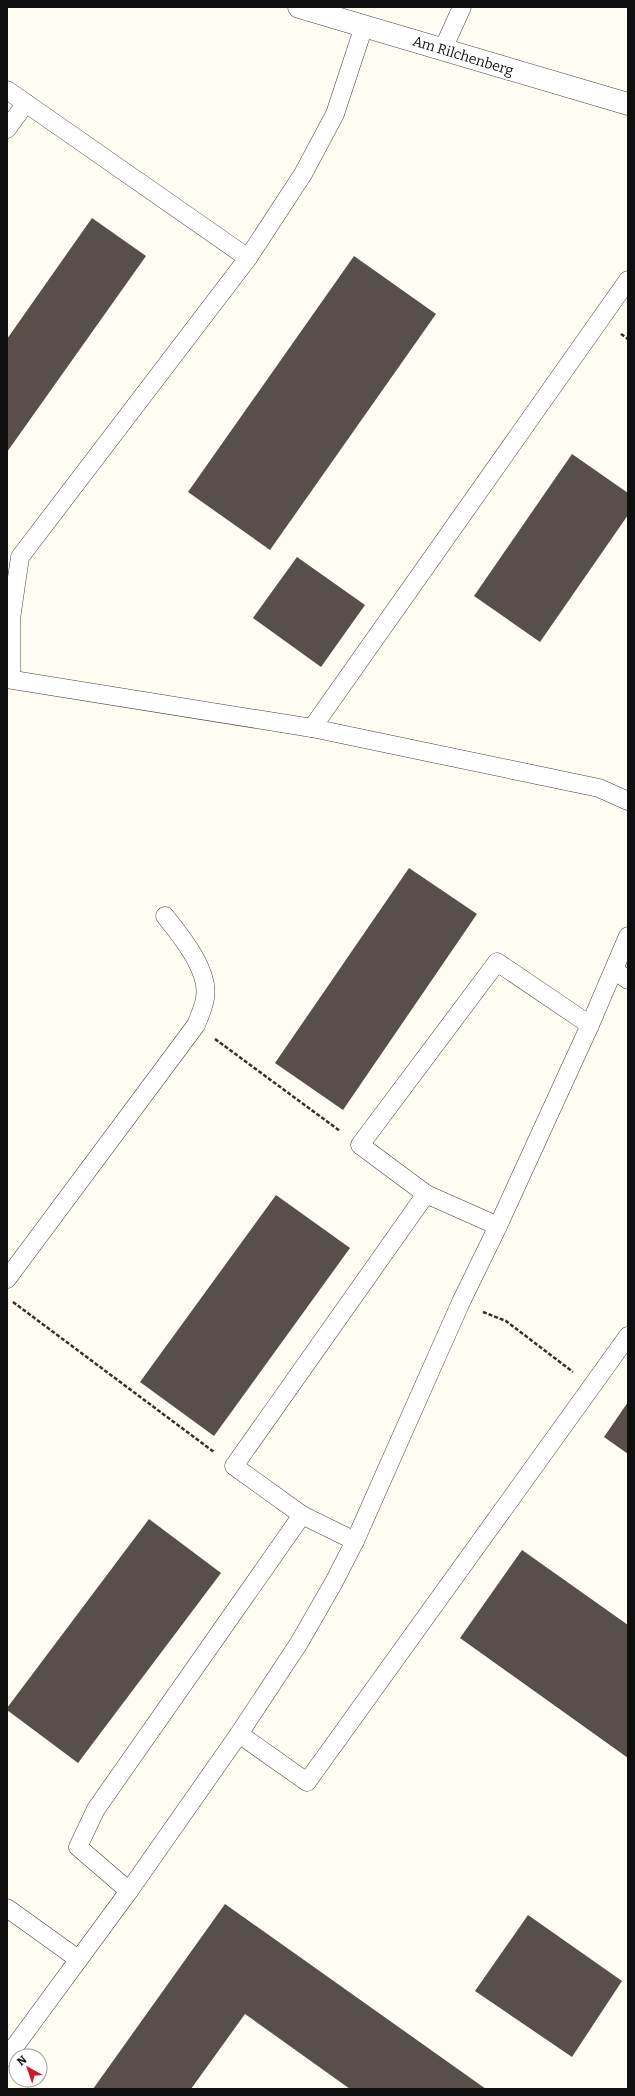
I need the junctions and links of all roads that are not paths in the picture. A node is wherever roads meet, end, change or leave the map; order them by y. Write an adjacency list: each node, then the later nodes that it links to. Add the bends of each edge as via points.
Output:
1 (299, 7): 3 (street, Am Rilchenberg)
2 (462, 7): 4 (lane)
3 (364, 26): 4 (street, Am Rilchenberg); 9 (lane, via 335,114 303,174)
4 (443, 50): 7 (street, Am Rilchenberg)
5 (7, 90): 6 (lane)
6 (26, 103): 8 (lane); 9 (lane)
7 (628, 104)
8 (7, 129)
9 (248, 258): 11 (lane, via 20,557 11,619)
10 (628, 280): 12 (lane)
11 (9, 679): 12 (lane)
12 (312, 728): 13 (lane, via 599,788)
13 (628, 801)
14 (165, 916): 20 (lane, via 187,944 202,970 206,998 196,1025)
15 (628, 936): 16 (lane)
16 (621, 975): 17 (lane)
17 (590, 1025): 18 (lane, via 496,962 360,1145); 19 (lane)
18 (426, 1194): 19 (lane); 22 (lane, via 234,1466)
19 (498, 1226): 23 (lane, via 461,1302)
20 (7, 1279)
21 (628, 1336): 24 (lane, via 307,1782)
22 (302, 1515): 23 (lane); 25 (lane, via 96,1809 78,1847)
23 (355, 1541): 24 (lane, via 299,1643)
24 (239, 1734): 25 (lane)
25 (130, 1892): 27 (lane)
26 (7, 1908): 27 (lane)
27 (78, 1959): 28 (lane)
28 (7, 2057)

